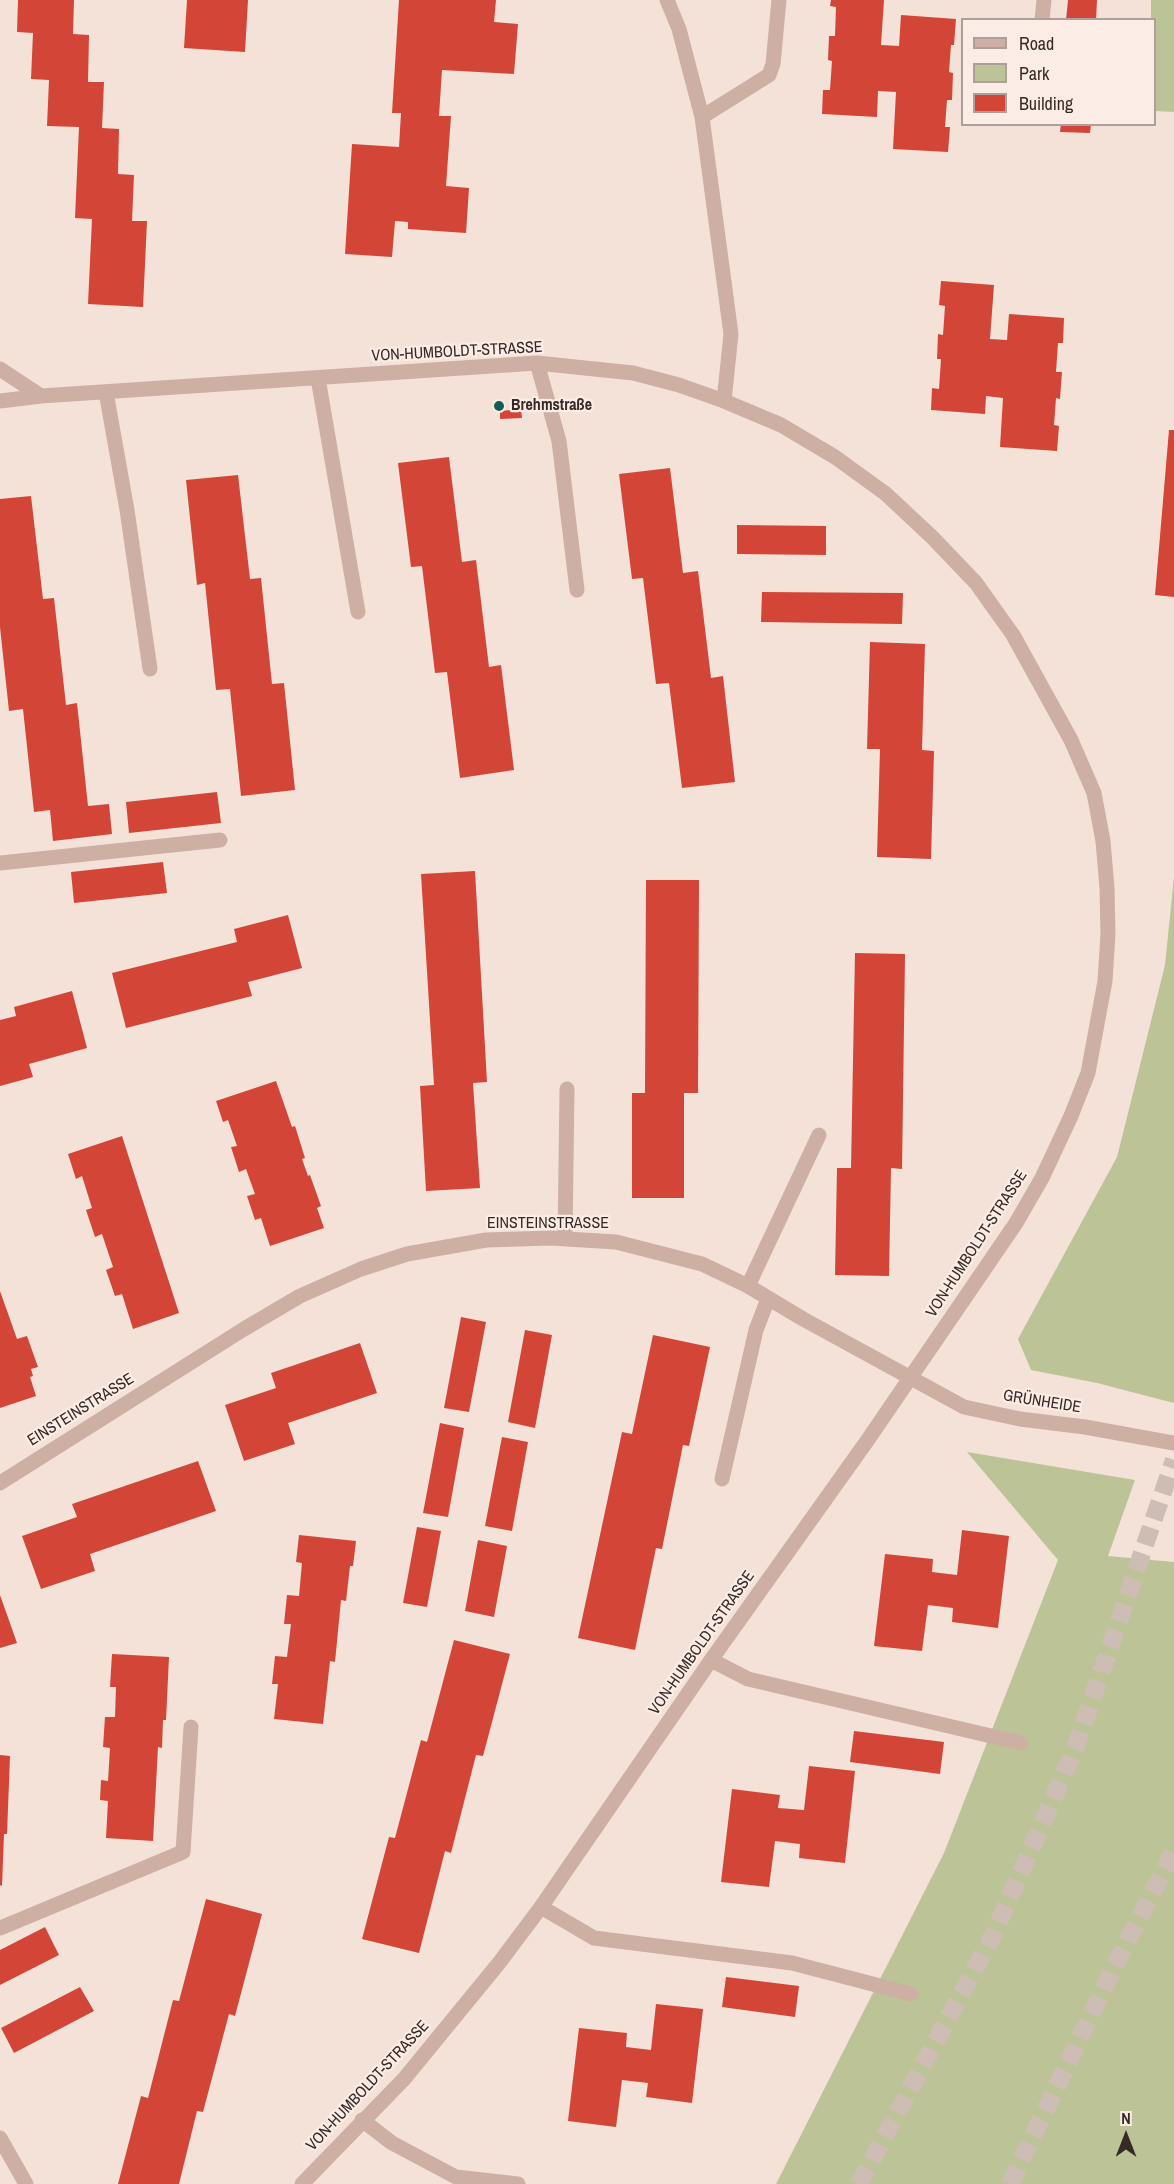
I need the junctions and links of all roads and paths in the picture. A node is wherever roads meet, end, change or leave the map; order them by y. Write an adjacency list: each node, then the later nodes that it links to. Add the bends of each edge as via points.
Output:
1 (667, 0): 5 (street, via 679,29)
2 (779, 0): 5 (street, via 769,75)
3 (1044, 0): 4 (street)
4 (1042, 18)
5 (702, 117): 11 (street, via 731,334)
6 (537, 363): 8 (street, VON-HUMBOLDT-STRASSE); 11 (street, VON-HUMBOLDT-STRASSE, via 633,373); 13 (street, via 559,441)
7 (0, 369): 10 (street)
8 (318, 378): 9 (street, VON-HUMBOLDT-STRASSE); 14 (street)
9 (106, 392): 10 (street, VON-HUMBOLDT-STRASSE); 15 (street)
10 (41, 396): 12 (street, VON-HUMBOLDT-STRASSE)
11 (724, 400): 23 (street, VON-HUMBOLDT-STRASSE, via 781,425 885,494 976,583 1013,635 1071,740 1094,794 1103,841 1108,934 1105,981 1088,1072 1042,1178)
12 (0, 401)
13 (577, 590)
14 (358, 612)
15 (150, 669)
16 (220, 840): 17 (street)
17 (1, 863)
18 (567, 1089): 20 (street)
19 (819, 1135): 21 (street)
20 (565, 1239): 21 (street, EINSTEINSTRASSE, via 616,1242 702,1264); 26 (street, EINSTEINSTRASSE, via 486,1240 422,1251 361,1269 300,1296 244,1329)
21 (748, 1286): 22 (street, EINSTEINSTRASSE)
22 (768, 1299): 23 (street, EINSTEINSTRASSE); 25 (street, via 756,1330)
23 (911, 1378): 24 (street, GRÜNHEIDE, via 964,1407); 27 (street, VON-HUMBOLDT-STRASSE)
24 (1174, 1443)
25 (722, 1479)
26 (0, 1483)
27 (711, 1660): 29 (street, via 748,1678); 30 (street, VON-HUMBOLDT-STRASSE)
28 (191, 1728): 31 (street, via 183,1852)
29 (1021, 1743)
30 (541, 1907): 32 (street, via 594,1938 792,1964); 33 (street, VON-HUMBOLDT-STRASSE, via 404,2079)
31 (0, 1928)
32 (911, 1994)
33 (362, 2120): 36 (street, VON-HUMBOLDT-STRASSE); 37 (street, via 392,2143 456,2177)
34 (0, 2138): 35 (street)
35 (26, 2184)
36 (302, 2184)
37 (518, 2184)

